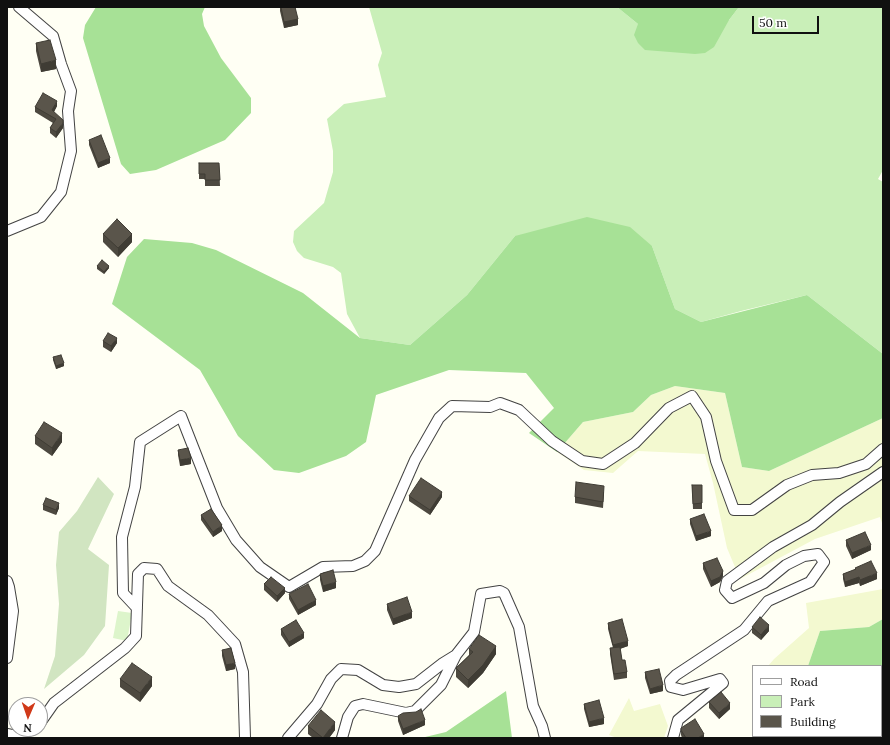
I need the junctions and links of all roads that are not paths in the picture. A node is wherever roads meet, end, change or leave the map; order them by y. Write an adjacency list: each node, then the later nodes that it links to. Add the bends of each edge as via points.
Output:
1 (19, 7): 2 (street, via 53,36 71,91 68,110 71,151 61,192 40,217)
2 (7, 231)
3 (883, 449): 6 (street, via 866,464 839,473 812,475 787,485 752,510 734,510 716,461 706,417 692,396 668,408 635,443 602,464 582,461 552,441 519,410 500,404 490,407 452,406 439,418 415,460 375,551 365,561 353,566 323,567 289,586 260,567 236,540 217,508 181,416 140,442 136,487 122,537 123,593)
4 (883, 472): 14 (street, via 812,525 773,547 727,581 725,590 732,598 764,583 786,565 804,556 818,554 824,562 810,582 768,601 744,630 670,681 671,687 683,690 720,679 723,683 678,720)
5 (7, 581): 8 (street, via 13,611)
6 (137, 608): 9 (street, via 136,636 125,648 54,702); 10 (street, via 138,574 144,568 157,569 168,586 208,615 236,644 243,672)
7 (456, 656): 11 (street, via 416,684 399,687 383,685 358,670 341,669 331,679 317,704); 12 (street, via 441,685 415,711 406,713 363,704 355,706 348,717); 13 (street, via 474,632 481,594 500,591 504,593 519,627 533,706)
8 (7, 658)
9 (48, 711)
10 (245, 738)
11 (288, 738)
12 (342, 738)
13 (545, 738)
14 (673, 738)

